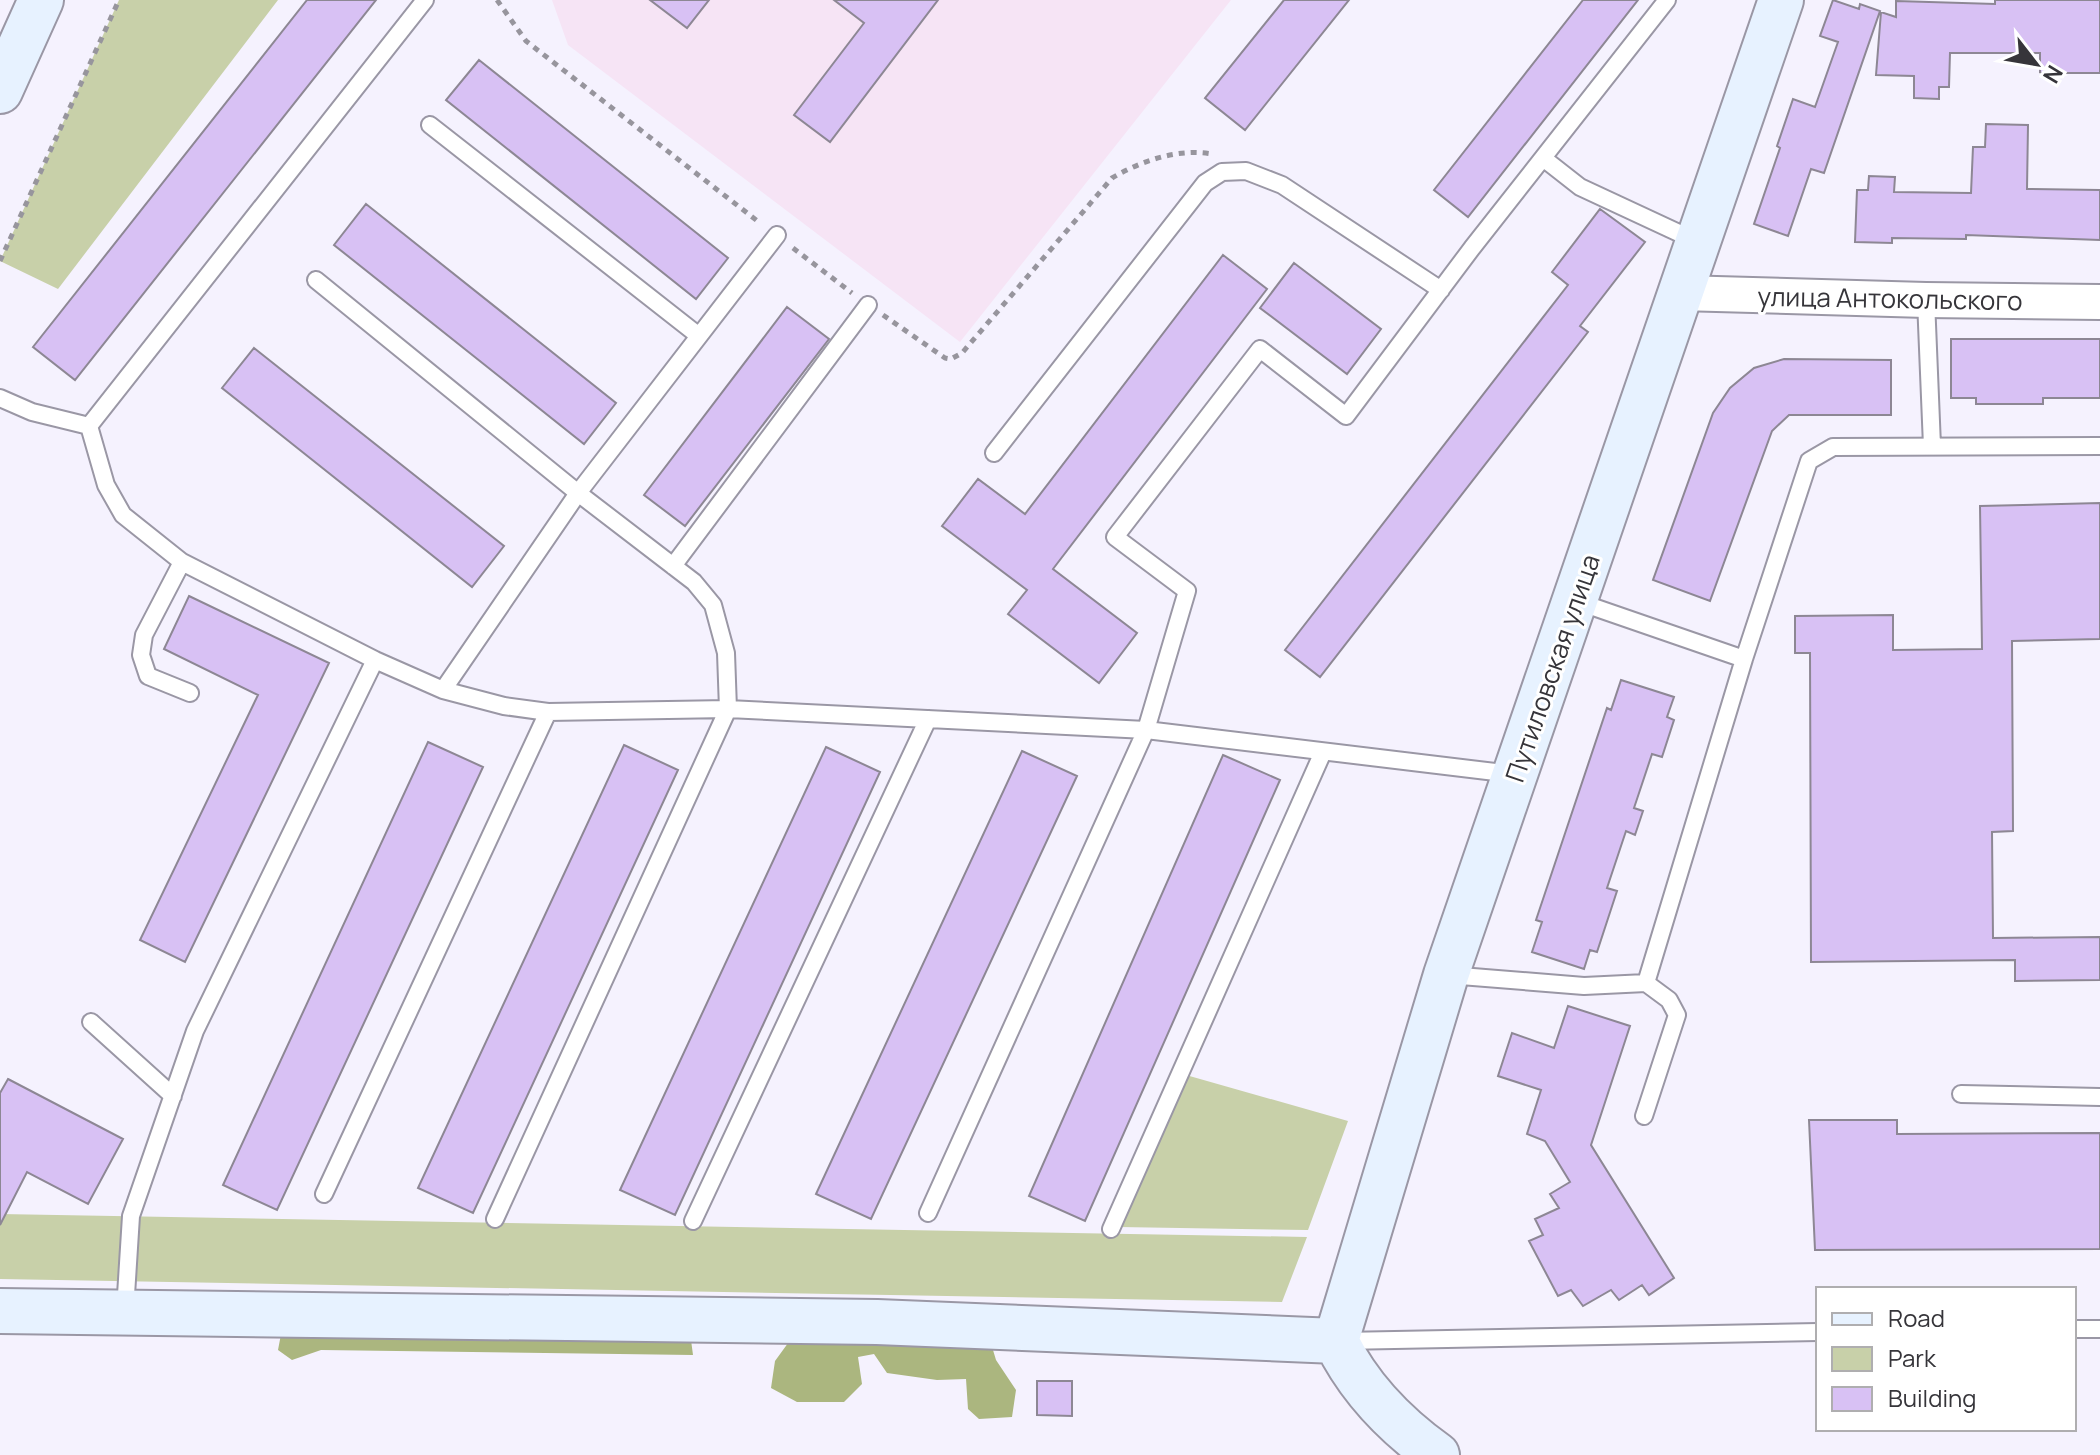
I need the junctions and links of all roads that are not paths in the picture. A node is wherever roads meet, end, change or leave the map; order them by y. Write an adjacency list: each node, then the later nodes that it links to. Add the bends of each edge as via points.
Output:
1 (41, 0): 5 (street)
2 (425, 0): 18 (lane)
3 (1667, 0): 7 (lane)
4 (1781, 0): 9 (street, Путиловская улица)
5 (0, 91)
6 (430, 125): 16 (lane)
7 (1543, 158): 9 (lane, via 1580,187); 11 (lane)
8 (777, 235): 16 (lane)
9 (1697, 241): 12 (street, Путиловская улица)
10 (316, 280): 22 (lane)
11 (1441, 290): 21 (lane, via 1282,185 1246,171 1222,172 1205,183); 33 (lane, via 1346,416 1260,349 1115,537 1187,591)
12 (1680, 293): 13 (street, улица Антокольского); 25 (street, Путиловская улица)
13 (1926, 300): 14 (street, улица Антокольского); 19 (lane)
14 (2100, 302)
15 (868, 305): 24 (lane)
16 (699, 336): 22 (lane)
17 (0, 398): 18 (lane)
18 (89, 426): 23 (lane, via 106,485 123,515)
19 (1932, 446): 20 (lane); 26 (lane, via 1833,447 1809,461)
20 (2100, 446)
21 (994, 453)
22 (578, 493): 24 (lane); 28 (lane)
23 (182, 562): 27 (lane); 29 (lane, via 144,635 141,655 148,676)
24 (673, 566): 30 (lane, via 713,605 726,653)
25 (1575, 601): 26 (lane); 35 (street, Путиловская улица)
26 (1744, 659): 37 (lane)
27 (375, 660): 28 (lane); 40 (lane, via 195,1031)
28 (443, 690): 31 (lane)
29 (190, 693)
30 (728, 709): 31 (lane); 32 (lane); 45 (lane)
31 (548, 712): 43 (lane)
32 (928, 719): 33 (lane); 46 (lane)
33 (1146, 730): 34 (lane); 44 (lane)
34 (1323, 752): 35 (lane); 47 (lane)
35 (1516, 774): 36 (street, Путиловская улица)
36 (1446, 975): 37 (lane, via 1584,986); 53 (street, Путиловская улица)
37 (1646, 983): 42 (lane, via 1669,1000 1677,1015)
38 (91, 1022): 40 (lane)
39 (1961, 1094): 41 (lane)
40 (173, 1096): 49 (lane, via 131,1216)
41 (2100, 1097)
42 (1644, 1116)
43 (324, 1194)
44 (928, 1213)
45 (495, 1219)
46 (693, 1221)
47 (1111, 1229)
48 (0, 1311): 49 (street)
49 (125, 1313): 53 (street, via 877,1322)
50 (2076, 1329): 51 (lane)
51 (2100, 1329)
52 (1816, 1332): 53 (lane)
53 (1336, 1341): 54 (street, via 1364,1388 1411,1437)
54 (1437, 1455)

